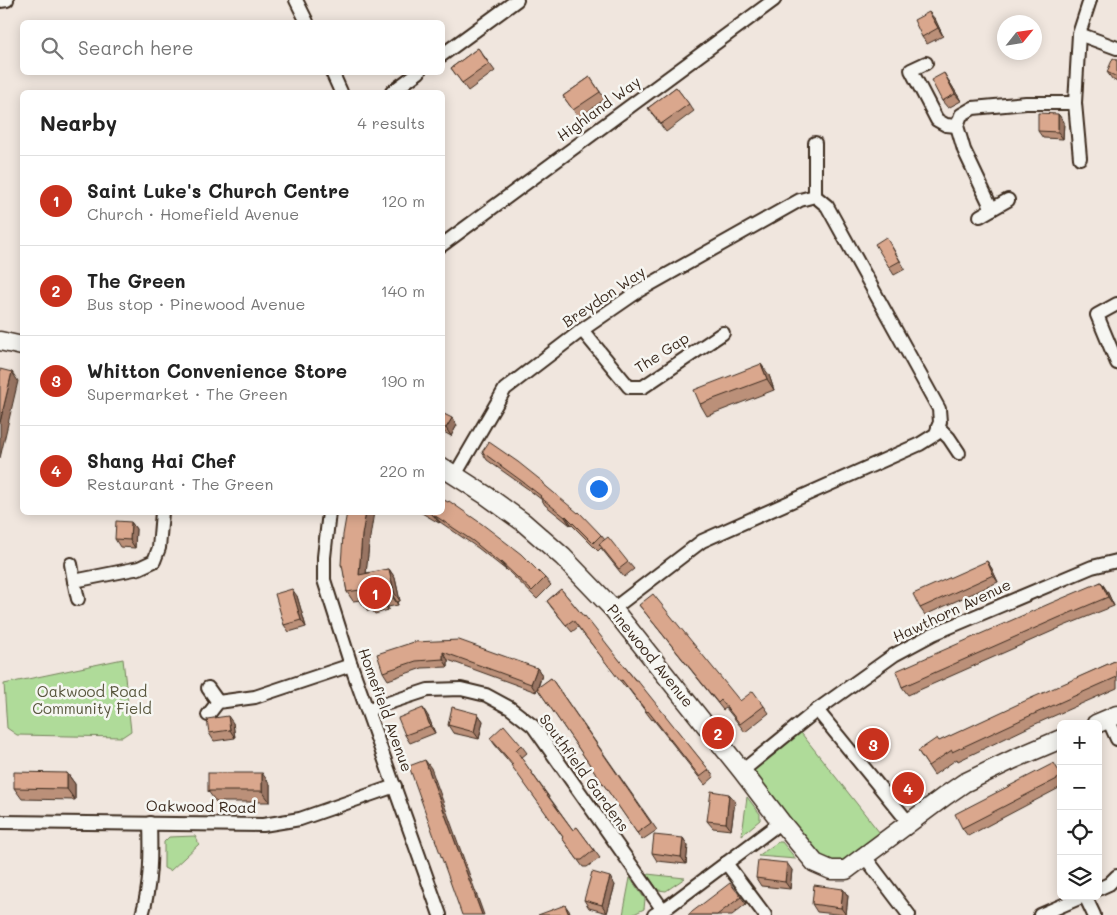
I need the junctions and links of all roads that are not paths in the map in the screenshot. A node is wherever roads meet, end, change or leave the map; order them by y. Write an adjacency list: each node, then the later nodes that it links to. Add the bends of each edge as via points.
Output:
1 (7, 0): 6 (street)
2 (296, 0): 7 (street)
3 (516, 0): 10 (street)
4 (774, 0): 24 (street, Highland Way)
5 (1090, 0): 8 (street)
6 (0, 1)
7 (306, 20)
8 (1079, 34): 9 (street); 16 (street)
9 (1117, 48)
10 (445, 53)
11 (926, 63): 17 (street, via 911,70 937,120)
12 (334, 75): 14 (street)
13 (415, 75): 15 (street)
14 (341, 90)
15 (395, 90)
16 (1075, 103): 17 (street, via 973,108 961,115); 19 (street)
17 (957, 126): 22 (street, via 964,150)
18 (814, 143): 20 (street)
19 (1080, 158)
20 (815, 196): 26 (street, Breydon Way, via 800,200 640,290); 31 (street, via 826,206 939,409)
21 (1008, 200): 22 (street)
22 (992, 209): 23 (street)
23 (980, 216)
24 (445, 243)
25 (1117, 304): 30 (street, via 1097,314)
26 (582, 330): 27 (street, The Gap, via 629,387 643,388); 33 (street, Breydon Way, via 505,389)
27 (722, 333)
28 (0, 341): 29 (street)
29 (20, 346)
30 (1117, 363)
31 (938, 427): 32 (street); 40 (street, via 936,434 920,444 702,541)
32 (960, 453)
33 (448, 471): 40 (street, Pinewood Avenue, via 524,522)
34 (162, 515): 38 (street, via 159,548 154,561 139,568)
35 (329, 515): 41 (street, Homefield Avenue, via 324,580)
36 (1117, 561): 45 (street, Hawthorn Avenue, via 1092,567 933,634 894,655)
37 (71, 564): 38 (street)
38 (74, 581): 39 (street)
39 (78, 599)
40 (613, 609): 50 (street, Pinewood Avenue)
41 (351, 665): 43 (street, via 255,697); 44 (street, Homefield Avenue)
42 (208, 688): 43 (street)
43 (218, 702): 46 (street)
44 (366, 710): 51 (street, Homefield Avenue); 62 (street, Southfield Gardens, via 428,690 461,689 486,695 510,708 533,726)
45 (817, 710): 50 (street, Hawthorn Avenue); 55 (street)
46 (208, 714)
47 (1107, 719): 48 (street)
48 (1117, 739)
49 (1057, 741): 55 (street, via 964,784)
50 (742, 771): 53 (street, Pinewood Avenue)
51 (395, 786): 54 (street, Oakwood Road, via 300,819 263,824); 64 (street, Homefield Avenue)
52 (0, 822): 54 (street, Oakwood Road)
53 (781, 822): 56 (street, Pinewood Avenue, via 815,863 831,870 846,870); 57 (street)
54 (150, 823): 63 (street, via 151,866)
55 (909, 824): 56 (street)
56 (865, 857): 66 (street)
57 (726, 863): 62 (street); 65 (street)
58 (1117, 876): 59 (street)
59 (1102, 887)
60 (1076, 900): 67 (street)
61 (1087, 900): 68 (street)
62 (659, 912)
63 (142, 915)
64 (440, 915)
65 (765, 915)
66 (909, 915)
67 (1040, 915)
68 (1094, 915)

